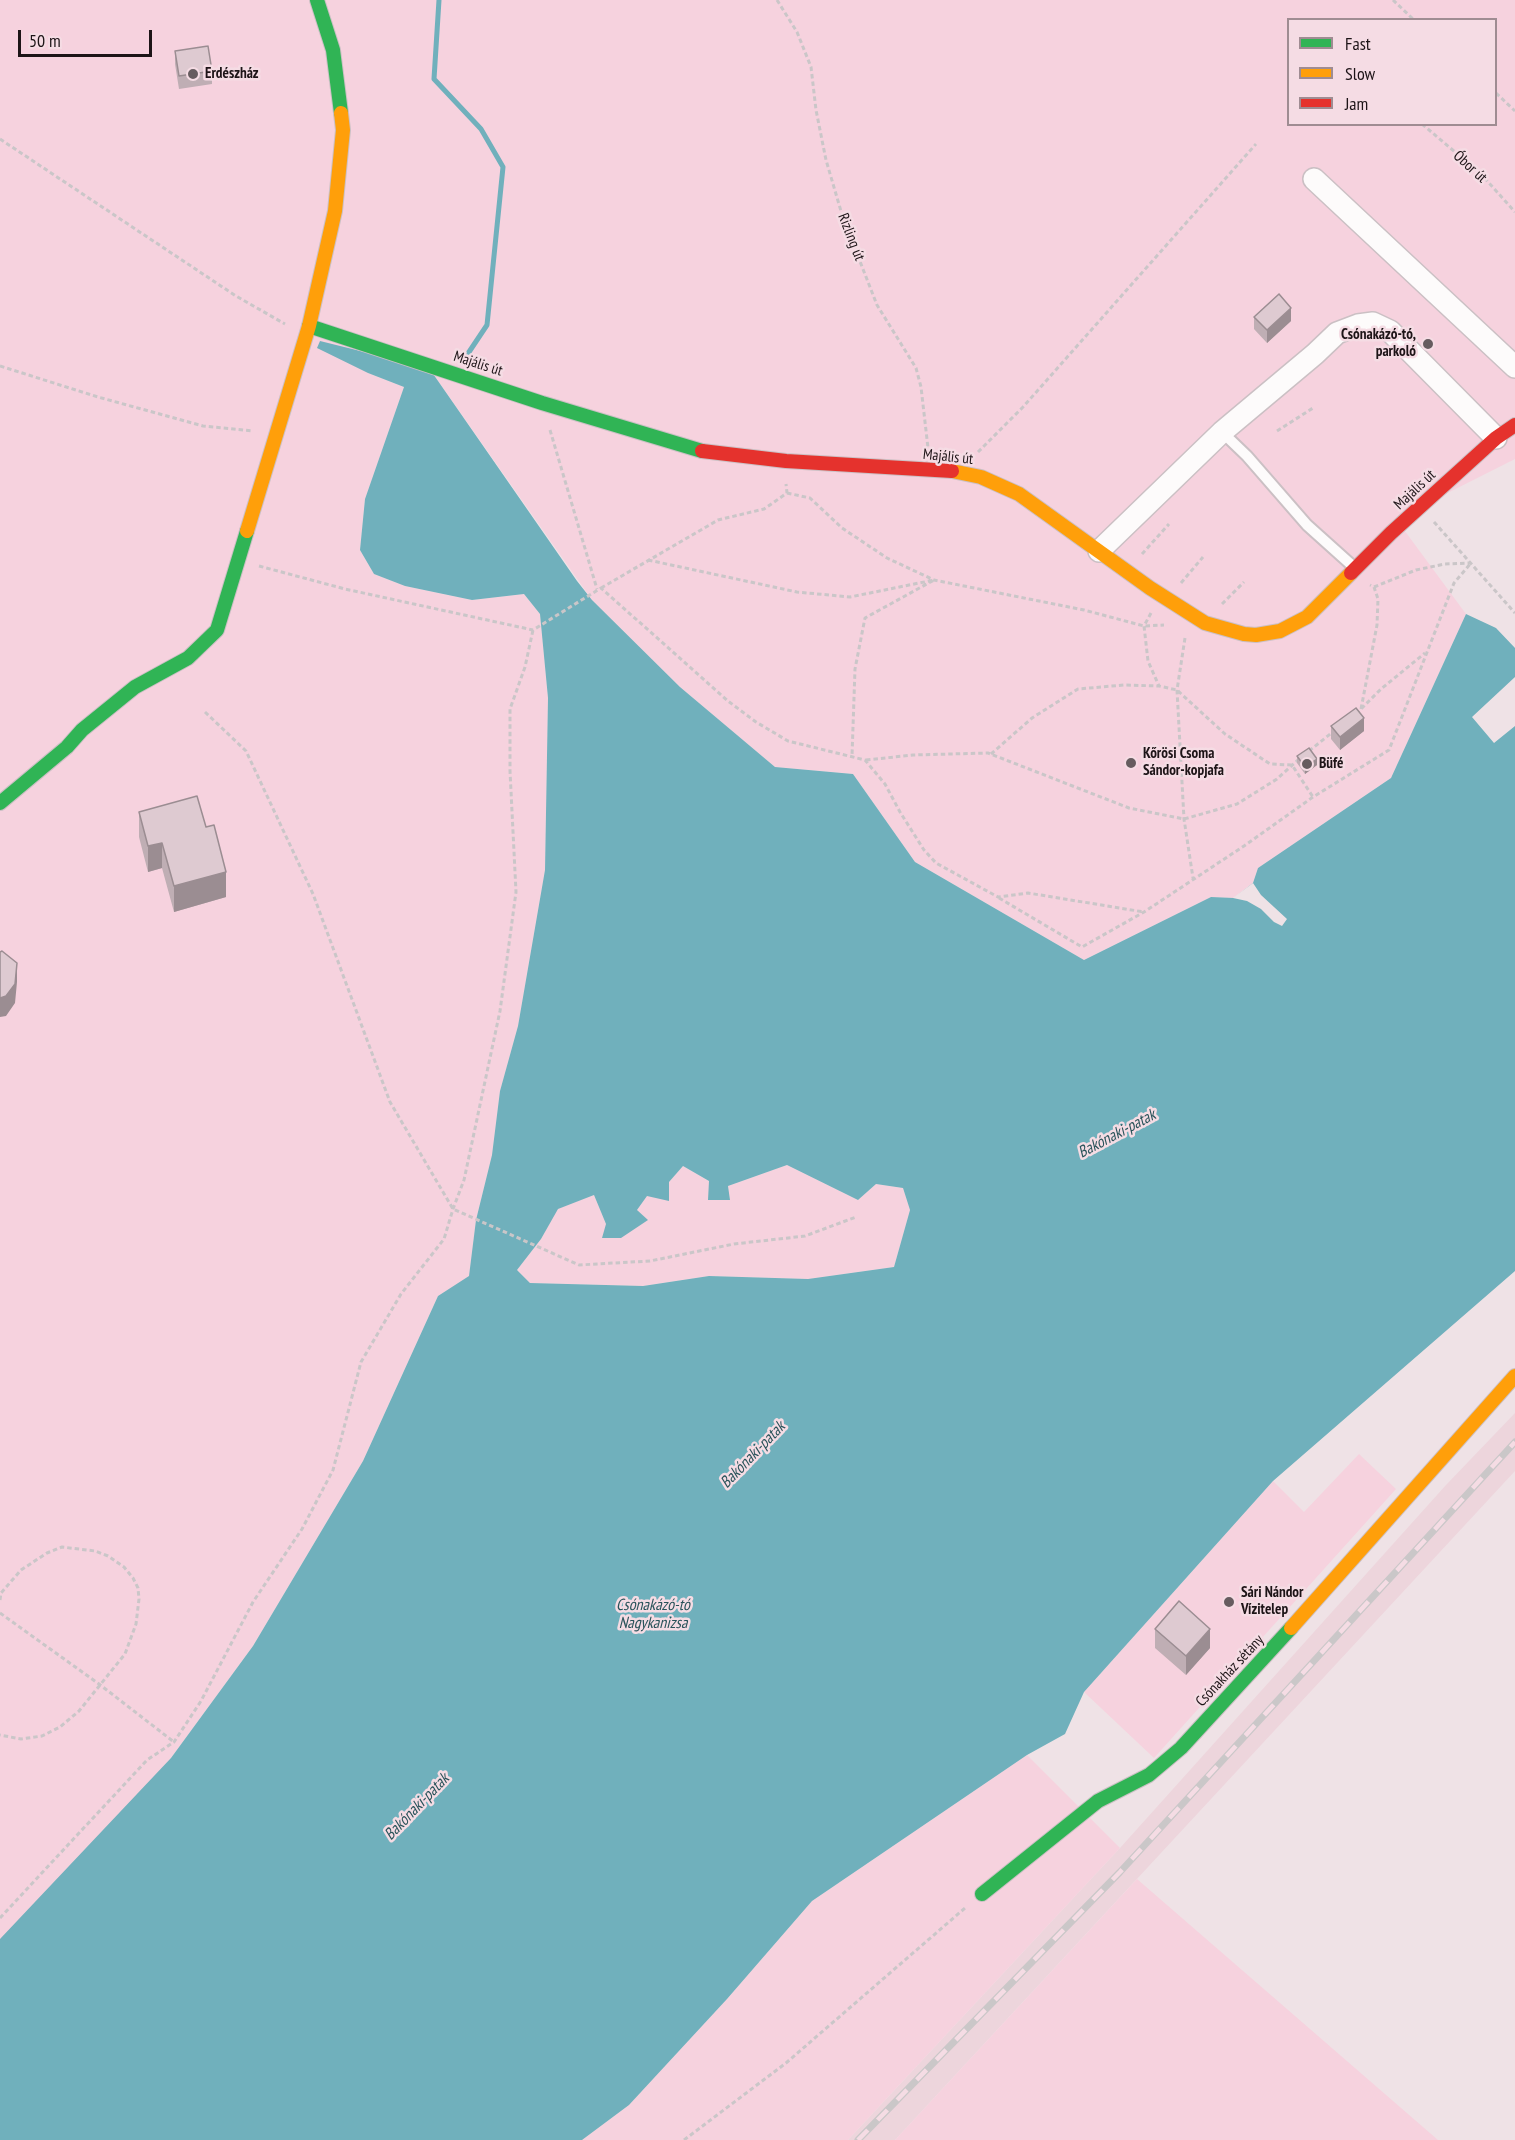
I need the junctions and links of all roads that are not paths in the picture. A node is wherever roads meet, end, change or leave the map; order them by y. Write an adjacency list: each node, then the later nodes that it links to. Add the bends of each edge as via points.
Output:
1 (317, 0): 3 (street, via 333,50 343,130 335,211)
2 (1314, 179): 4 (street)
3 (309, 326): 8 (street, Majális út, via 700,451 786,461 962,472 999,483); 10 (street, via 217,630 188,658 135,687)
4 (1515, 367)
5 (1515, 425): 7 (street, Majális út)
6 (1222, 432): 7 (street, via 1337,333 1372,323 1390,331); 8 (street); 9 (lane, via 1307,525)
7 (1496, 438): 9 (street, Majális út)
8 (1099, 551): 9 (street, Majális út, via 1205,623 1233,633 1256,635 1280,631 1307,616)
9 (1356, 569)
10 (0, 803)
11 (1515, 1376): 12 (street, Csónakház sétány, via 1181,1748 1149,1775 1098,1801)
12 (981, 1894)

